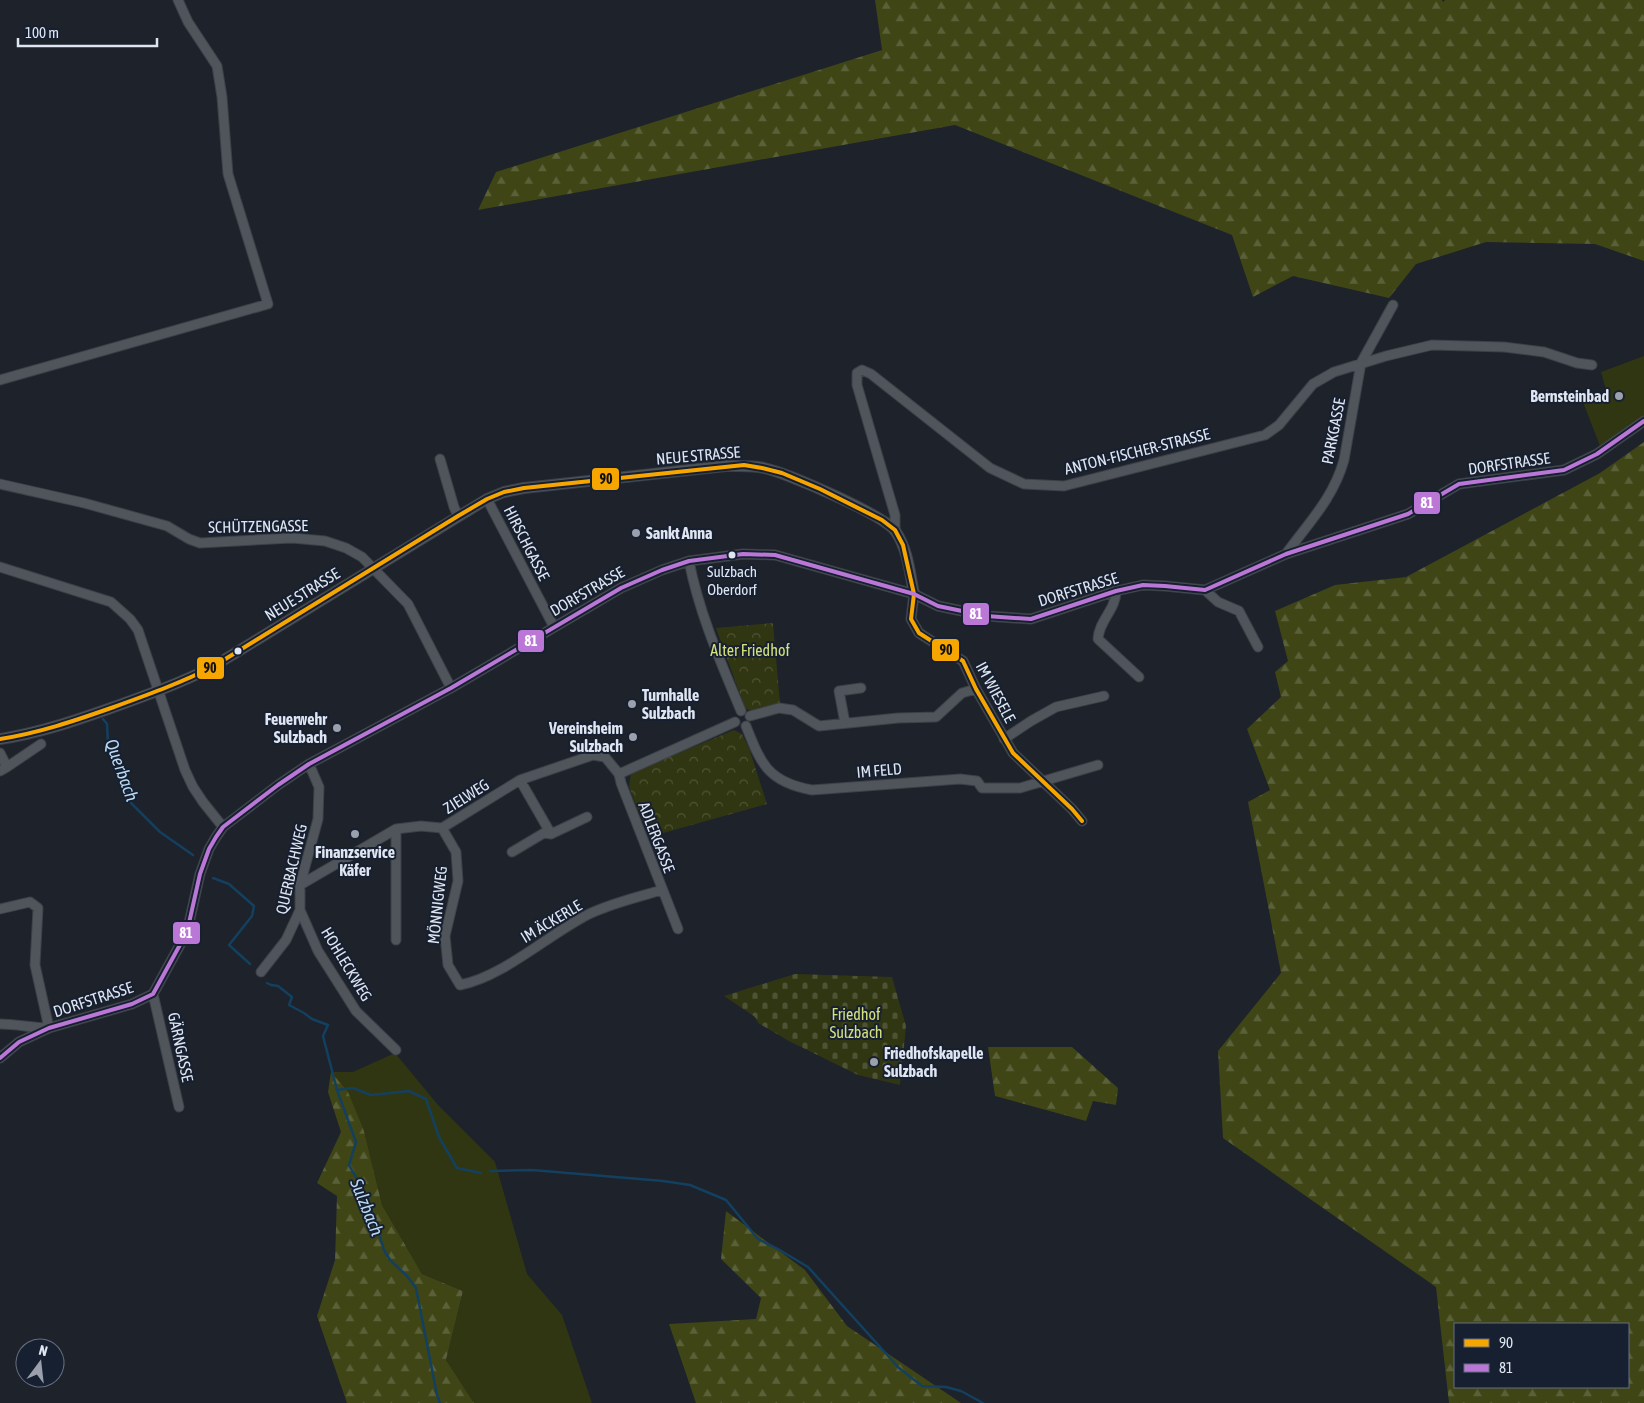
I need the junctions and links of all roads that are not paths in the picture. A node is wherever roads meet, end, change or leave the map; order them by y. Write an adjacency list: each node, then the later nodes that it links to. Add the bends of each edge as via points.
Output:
1 (178, 0): 5 (street, via 188,22 218,66 228,174 268,304)
2 (1393, 305): 3 (street, PARKGASSE)
3 (1361, 364): 4 (street, ANTON-FISCHER-STRASSE, via 1432,345 1504,347 1544,352); 11 (street, ANTON-FISCHER-STRASSE, via 1334,372 1313,384 1279,425 1265,435 1064,486 1024,484 990,468 862,370 858,373 857,384 895,515); 12 (street, PARKGASSE, via 1340,475 1326,502)
4 (1592, 365)
5 (0, 380)
6 (1644, 421): 12 (street, DORFSTRASSE, via 1597,454 1564,470 1459,484 1408,514)
7 (440, 459): 10 (street)
8 (0, 484): 15 (street, SCHÜTZENGASSE, via 167,526 200,543 292,538 325,541 362,557)
9 (487, 499): 10 (street, NEUE STRASSE); 11 (street, NEUE STRASSE, via 524,488 744,465 782,473 820,489 882,520); 19 (street, HIRSCHGASSE)
10 (458, 516): 15 (street, NEUE STRASSE)
11 (895, 530): 18 (street, via 903,544)
12 (1286, 554): 17 (street, DORFSTRASSE)
13 (689, 561): 18 (street, DORFSTRASSE, via 743,554 776,556); 19 (street, DORFSTRASSE, via 621,588); 27 (street, via 694,589)
14 (0, 567): 25 (street, via 111,602 121,609 138,630)
15 (373, 568): 22 (street, SCHÜTZENGASSE, via 408,604); 25 (street, NEUE STRASSE, via 214,666)
16 (1116, 590): 17 (street, DORFSTRASSE, via 1165,586); 18 (street, DORFSTRASSE, via 1031,619 986,616 938,606); 21 (street, via 1116,600 1098,629 1098,640)
17 (1205, 590): 20 (street, via 1218,602 1238,611)
18 (914, 594): 24 (street, IM WIESELE, via 911,619 919,633 963,661)
19 (554, 627): 22 (street, DORFSTRASSE)
20 (1258, 647)
21 (1139, 677)
22 (451, 688): 37 (street, DORFSTRASSE)
23 (861, 688): 30 (street, via 839,691)
24 (976, 689): 30 (street, via 962,693 936,717); 33 (street, IM WIESELE)
25 (158, 692): 32 (street, NEUE STRASSE, via 42,731); 45 (street, via 193,787)
26 (1104, 696): 33 (street, IM WIESELE, via 1056,707)
27 (741, 711): 28 (street); 29 (street)
28 (750, 716): 30 (street, via 779,708 793,710 819,726); 31 (street)
29 (735, 722): 31 (street); 40 (street)
30 (845, 723)
31 (746, 726): 42 (street, IM FELD, via 758,757 768,770 782,782 812,790 960,779 977,781 982,788 1020,788)
32 (0, 739)
33 (1004, 739): 42 (street, IM WIESELE, via 1013,753)
34 (41, 744): 39 (street)
35 (0, 753): 39 (street)
36 (605, 757): 40 (street, ADLERGASSE); 41 (street, ZIELWEG, via 593,755)
37 (309, 764): 45 (street, DORFSTRASSE); 50 (street, QUERBACHWEG, via 319,787 318,819)
38 (1098, 765): 42 (street)
39 (3, 769)
40 (619, 774): 51 (street, ADLERGASSE)
41 (520, 780): 46 (street, ZIELWEG); 48 (street)
42 (1043, 782): 44 (street, IM WIESELE)
43 (587, 817): 48 (street)
44 (1082, 821)
45 (224, 827): 58 (street, DORFSTRASSE, via 204,861 187,932)
46 (442, 828): 47 (street, ZIELWEG); 57 (street, MÖNNIGWEG, via 456,852 458,881 446,936 448,965)
47 (396, 829): 50 (street, ZIELWEG); 55 (street)
48 (551, 834): 49 (street, via 544,833)
49 (512, 852)
50 (300, 885): 53 (street, QUERBACHWEG)
51 (662, 890): 54 (street, ADLERGASSE); 57 (street, IM ÄCKERLE, via 590,914 473,983)
52 (0, 909): 60 (street, via 30,902 38,908 35,965)
53 (300, 910): 56 (street, QUERBACHWEG, via 286,940); 61 (street, HOHLECKWEG, via 318,951 356,1011)
54 (678, 929)
55 (396, 940)
56 (260, 972)
57 (460, 985)
58 (153, 994): 60 (street, DORFSTRASSE, via 132,1004); 63 (street, GÄRNGASSE)
59 (0, 1024): 60 (street, DORFSTRASSE)
60 (49, 1028): 62 (street, DORFSTRASSE, via 19,1042)
61 (396, 1050)
62 (0, 1058)
63 (179, 1107)

